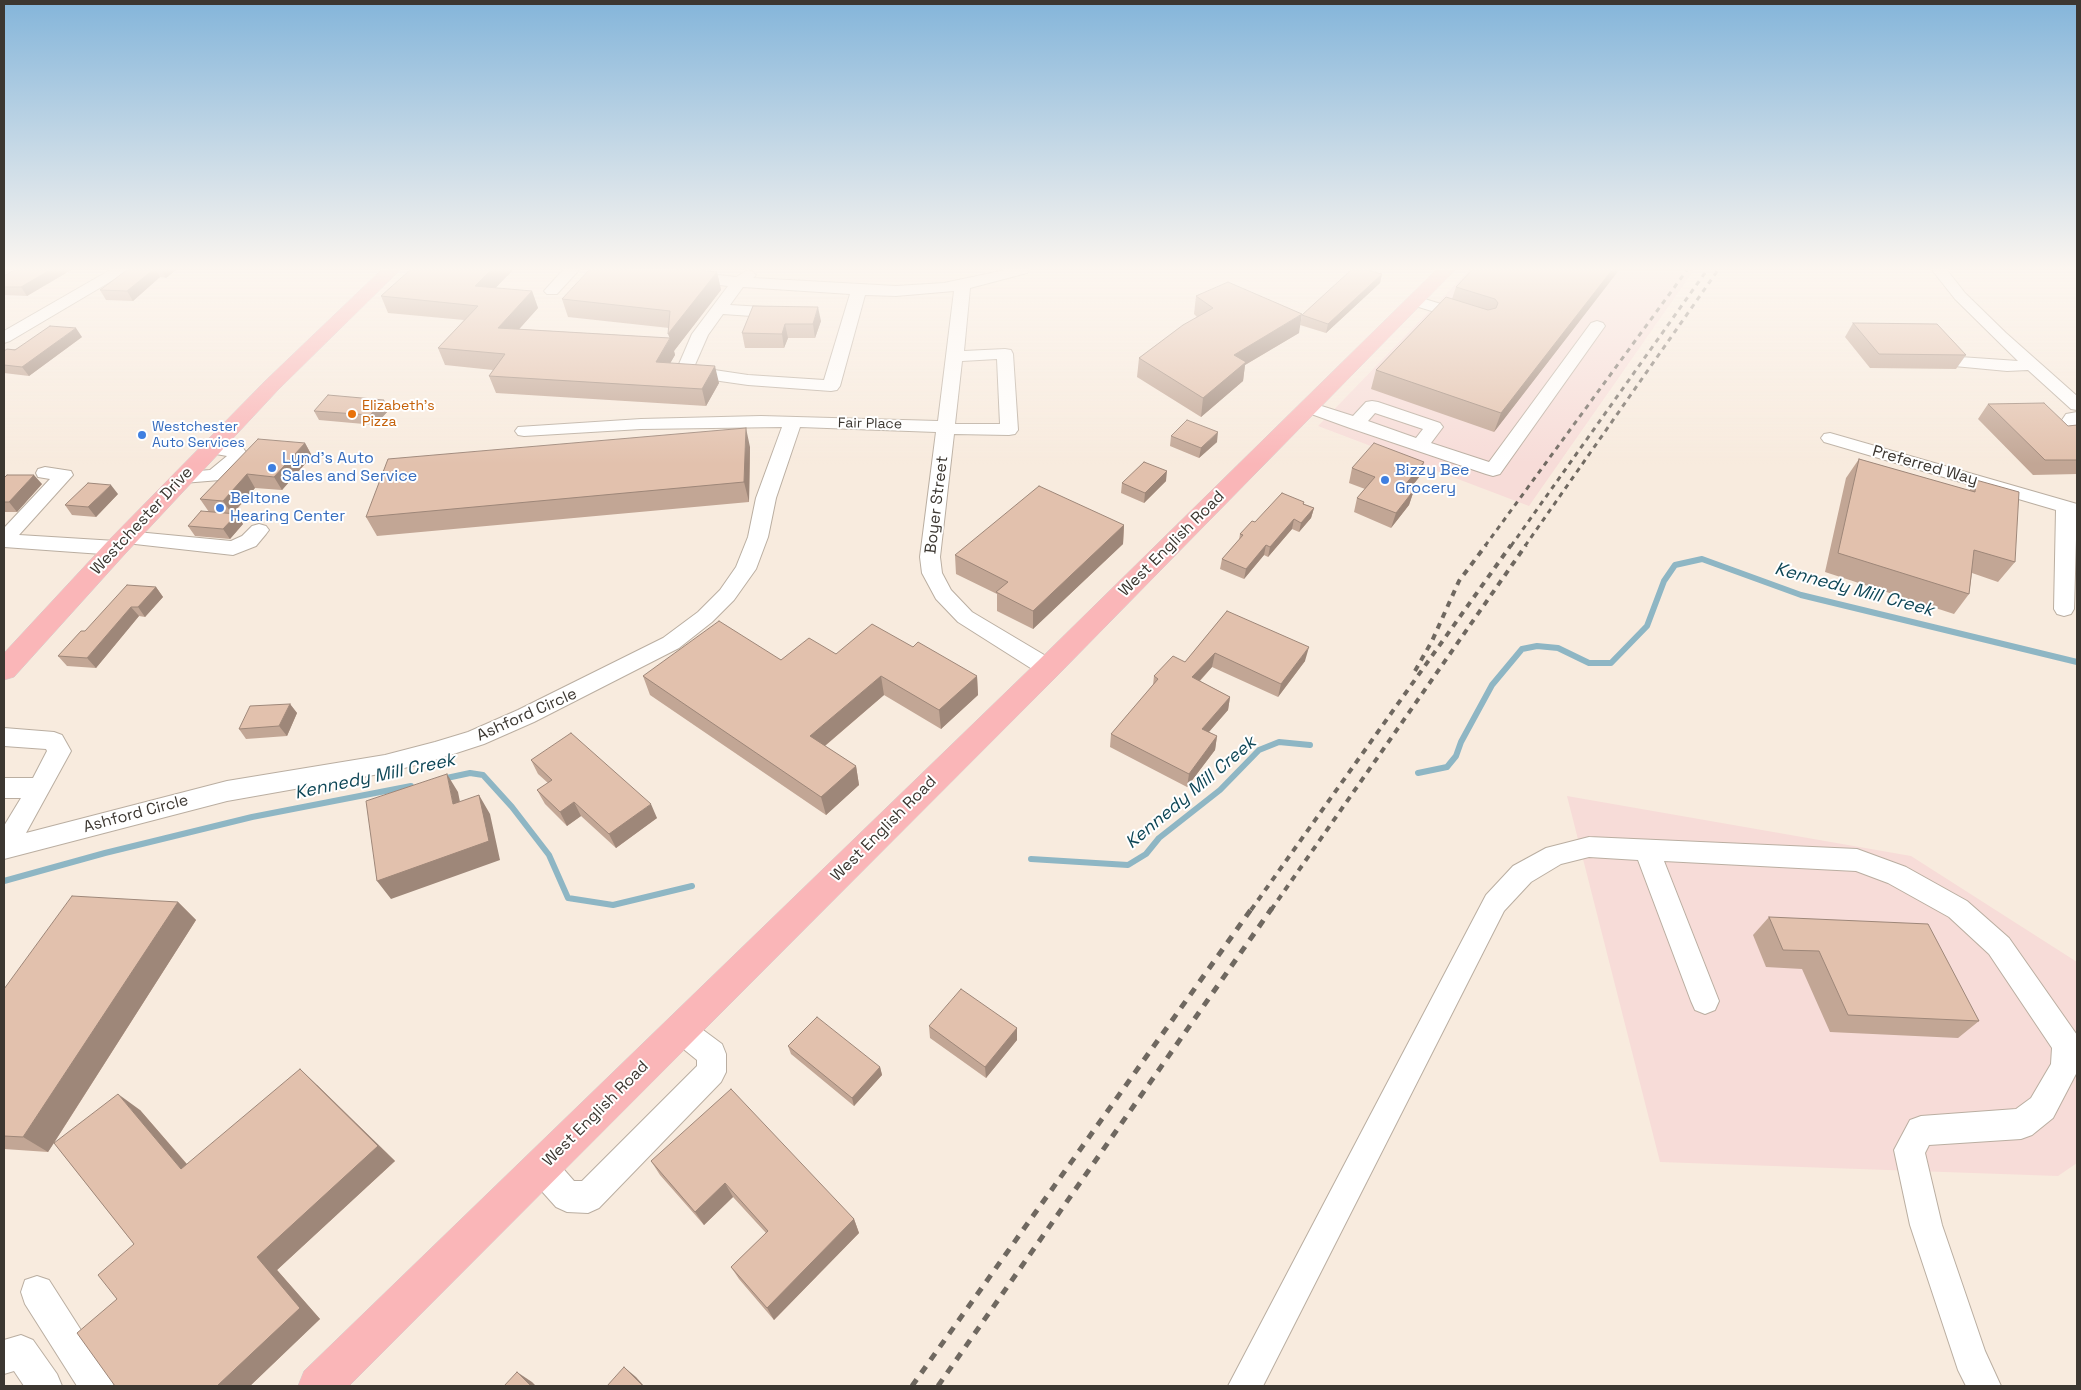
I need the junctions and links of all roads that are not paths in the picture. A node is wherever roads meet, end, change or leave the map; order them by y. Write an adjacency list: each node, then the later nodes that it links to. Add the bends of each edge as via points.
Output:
1 (323, 335): 23 (main road, Westchester Drive)
2 (700, 335): 3 (street, via 684,371 831,386)
3 (846, 335)
4 (957, 335): 9 (street, Boyer Street)
5 (1381, 335): 12 (main road, West English Road)
6 (1591, 335): 12 (street, via 1492,470 1420,445 1434,427 1372,406 1356,424)
7 (2000, 335): 8 (street)
8 (2019, 353): 10 (street); 10 (street, via 1956,355 2007,366)
9 (955, 356): 16 (street, Boyer Street); 16 (street, Fair Place, via 1005,354 1009,430)
10 (2032, 365): 11 (street)
11 (2077, 405)
12 (1309, 406): 25 (main road, West English Road)
13 (2077, 418): 15 (street, via 2071,420)
14 (793, 423): 16 (street, Fair Place, via 932,425); 17 (street, Fair Place, via 641,424); 30 (street, Ashford Circle, via 766,498 758,537 746,569 705,618 671,643 518,720 435,752 385,764 227,791)
15 (2077, 426)
16 (946, 429): 25 (street, Boyer Street, via 930,558 932,573 943,594 965,618)
17 (524, 431)
18 (1830, 438): 20 (street, Preferred Way)
19 (45, 474): 22 (street, via 64,475)
20 (2072, 508): 24 (street)
21 (259, 530): 23 (street, via 249,541 233,548)
22 (4, 540): 23 (street)
23 (121, 542): 26 (main road, Westchester Drive)
24 (2064, 608)
25 (1048, 668): 33 (main road, West English Road)
26 (4, 670)
27 (4, 737): 29 (street, via 54,741 59,751)
28 (4, 788): 29 (street)
29 (40, 788): 30 (street)
30 (4, 848)
31 (1647, 850): 32 (street); 40 (street, via 1588,847 1556,855 1522,874 1495,903); 41 (street, via 1857,860 1897,875 1958,909 1999,946 2067,1045 2065,1067 2042,1108 2021,1124 1921,1131 1909,1150 1926,1225 1970,1358)
32 (1705, 1001)
33 (681, 1030): 34 (main road, West English Road); 34 (street, via 712,1054 711,1072 588,1197 568,1196)
34 (541, 1168): 39 (main road, West English Road)
35 (37, 1292): 38 (street)
36 (4, 1357): 37 (street, via 21,1352)
37 (45, 1386)
38 (97, 1386)
39 (319, 1386)
40 (1245, 1386)
41 (1984, 1386)

